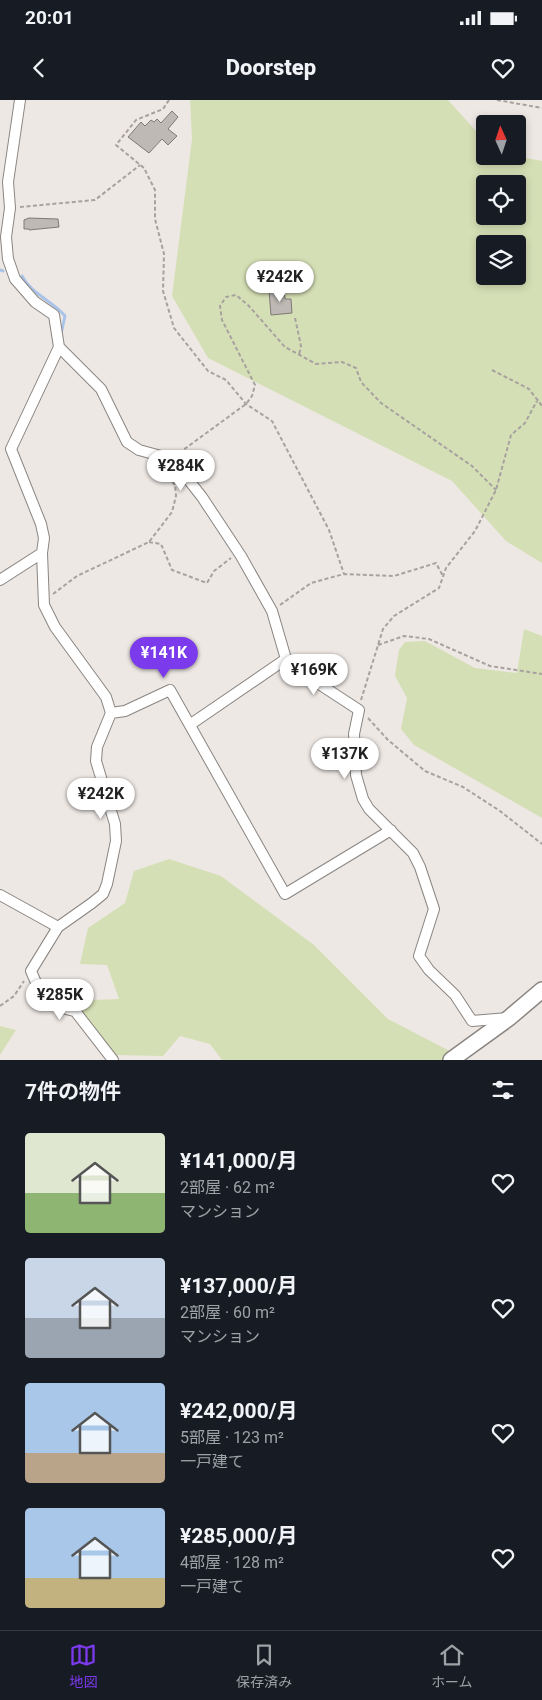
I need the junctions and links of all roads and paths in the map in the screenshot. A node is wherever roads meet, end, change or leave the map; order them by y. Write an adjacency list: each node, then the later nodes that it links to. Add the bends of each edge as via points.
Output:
1 (20, 100): 6 (street, via 8,182)
2 (169, 100): 5 (path, via 163,109 136,120 116,145)
3 (497, 100): 4 (path)
4 (542, 108)
5 (140, 165): 6 (path, via 96,200); 13 (path, via 155,190 155,219 164,254 163,291 174,328 208,371 226,380)
6 (10, 208): 8 (street, via 6,237 8,259 15,279 35,302 54,316)
7 (296, 318): 9 (path, via 301,346)
8 (60, 347): 15 (street, via 101,388 127,442); 19 (street, via 11,449 41,524 44,538)
9 (299, 355): 13 (path, via 284,347 236,295 226,297 220,306 222,320 255,384); 16 (path, via 316,364 342,362 356,368 361,382 381,403 472,466)
10 (492, 370): 11 (path, via 529,390)
11 (538, 399): 12 (path); 14 (path); 16 (path, via 525,423 511,434)
12 (542, 399)
13 (246, 404): 15 (path); 20 (path, via 272,421 329,530)
14 (542, 406)
15 (173, 462): 17 (path, via 169,477 175,485 176,496 172,512); 18 (street, via 202,497)
16 (496, 490): 21 (path, via 475,531)
17 (149, 542): 18 (path, via 161,544 172,570 206,583 214,570); 23 (path, via 77,576 56,594)
18 (238, 552): 24 (street)
19 (42, 553): 22 (street); 23 (street)
20 (344, 574): 21 (path, via 394,576 436,563); 24 (path, via 311,583)
21 (443, 576): 25 (path, via 435,592 394,616 383,629)
22 (0, 580)
23 (43, 596): 29 (street, via 44,605 56,627 106,697)
24 (272, 611): 26 (street)
25 (378, 645): 27 (path, via 404,636 429,639 490,666); 28 (path)
26 (286, 658): 28 (street); 30 (street)
27 (542, 674)
28 (358, 710): 31 (street, via 354,734 356,775 368,809); 32 (path, via 424,770 463,787)
29 (111, 713): 30 (street, via 125,711 170,690); 34 (street, via 97,747 96,761 115,824 116,841 110,874 102,894)
30 (191, 724): 31 (street, via 285,894)
31 (390, 830): 38 (street, via 413,853 434,909 419,956 455,995 472,1021)
32 (542, 844)
33 (0, 894): 34 (street)
34 (58, 927): 35 (street)
35 (31, 972): 37 (path, via 14,996); 39 (street, via 40,994 59,1008 75,1011)
36 (542, 990): 38 (street)
37 (0, 1006)
38 (509, 1018): 40 (street)
39 (113, 1060)
40 (452, 1060)

